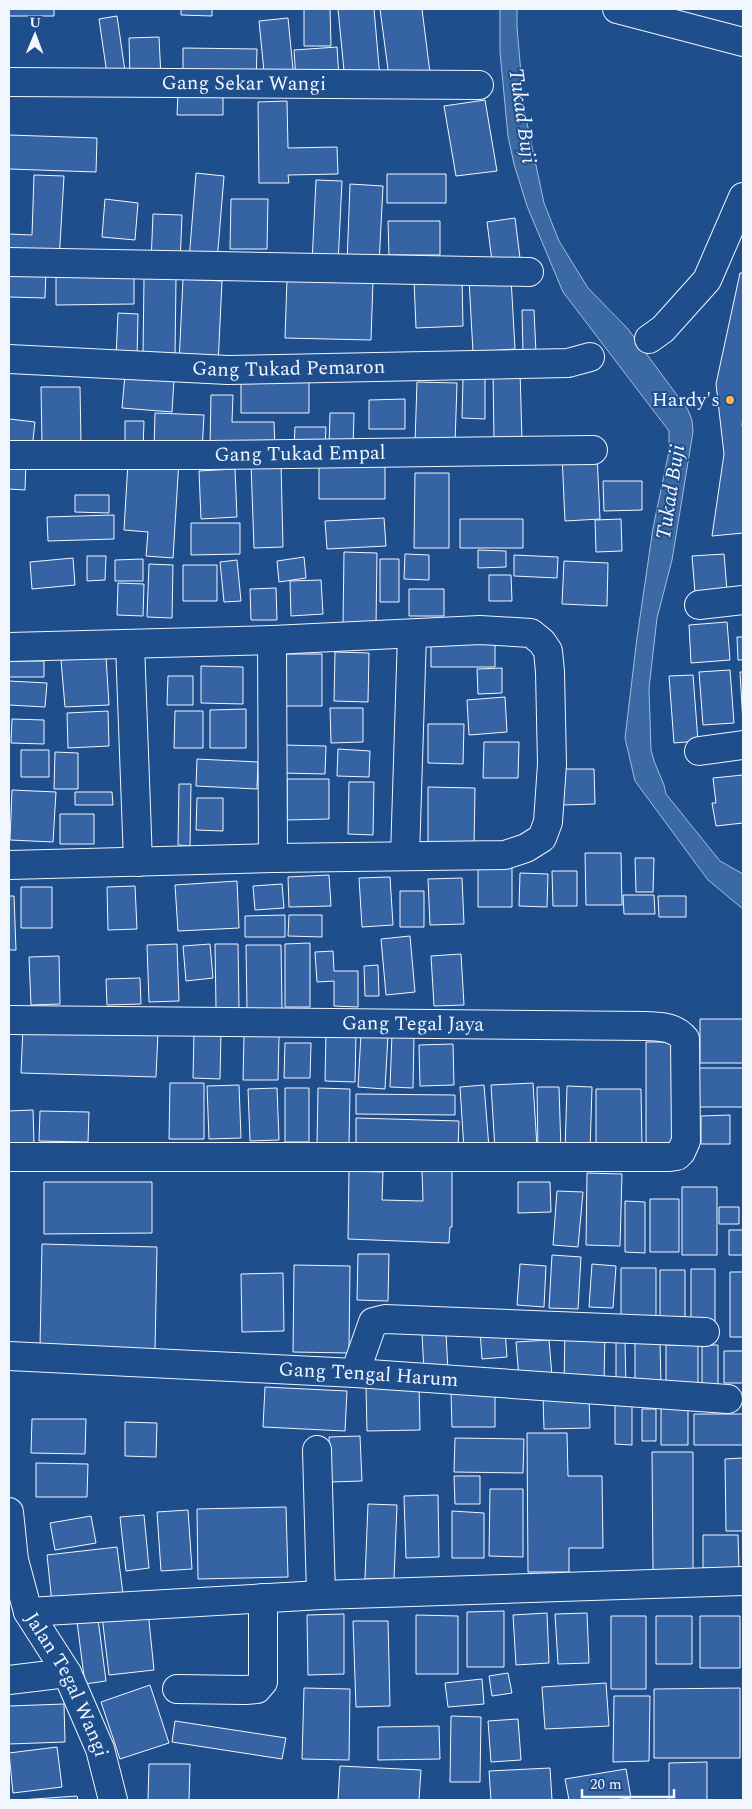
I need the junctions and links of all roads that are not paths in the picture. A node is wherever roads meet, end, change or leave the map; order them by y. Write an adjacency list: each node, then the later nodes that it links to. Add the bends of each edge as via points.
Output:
1 (617, 9): 2 (street)
2 (743, 42)
3 (9, 82): 4 (street, Gang Sekar Wangi)
4 (479, 85)
5 (743, 196): 8 (street, via 707,280)
6 (9, 262): 7 (street)
7 (529, 272)
8 (649, 339)
9 (9, 359): 10 (street, Gang Tukad Pemaron, via 228,370)
10 (579, 360)
11 (593, 450): 12 (street, Gang Tukad Empal)
12 (9, 455)
13 (743, 600): 14 (street)
14 (699, 605)
15 (412, 634): 16 (street); 21 (street); 21 (street, via 509,631 531,633 542,642 548,651 550,672 552,764 548,822 542,838 506,855)
16 (272, 640): 17 (street); 22 (street)
17 (130, 644): 18 (street); 23 (street)
18 (9, 647)
19 (743, 745): 20 (street)
20 (699, 751)
21 (406, 856): 22 (street)
22 (273, 858): 23 (street)
23 (138, 862): 24 (street)
24 (9, 864)
25 (9, 1020): 26 (street, Gang Tegal Jaya, via 669,1028 685,1039 687,1132 681,1152 670,1157)
26 (9, 1157)
27 (705, 1332): 29 (street, via 385,1319 374,1322)
28 (9, 1356): 29 (street, Gang Tengal Harum)
29 (355, 1373): 30 (street, Gang Tengal Harum)
30 (728, 1399)
31 (317, 1450): 35 (street)
32 (9, 1512): 33 (street, Jalan Tegal Wangi)
33 (11, 1560): 37 (street, Jalan Tegal Wangi)
34 (743, 1581): 35 (street)
35 (320, 1595): 36 (street)
36 (263, 1598): 37 (street); 40 (street, via 263,1682 257,1689)
37 (28, 1612): 38 (street, Jalan Tegal Wangi)
38 (67, 1672): 39 (street); 41 (street, Jalan Tegal Wangi, via 100,1749)
39 (9, 1680)
40 (177, 1689)
41 (114, 1800)

